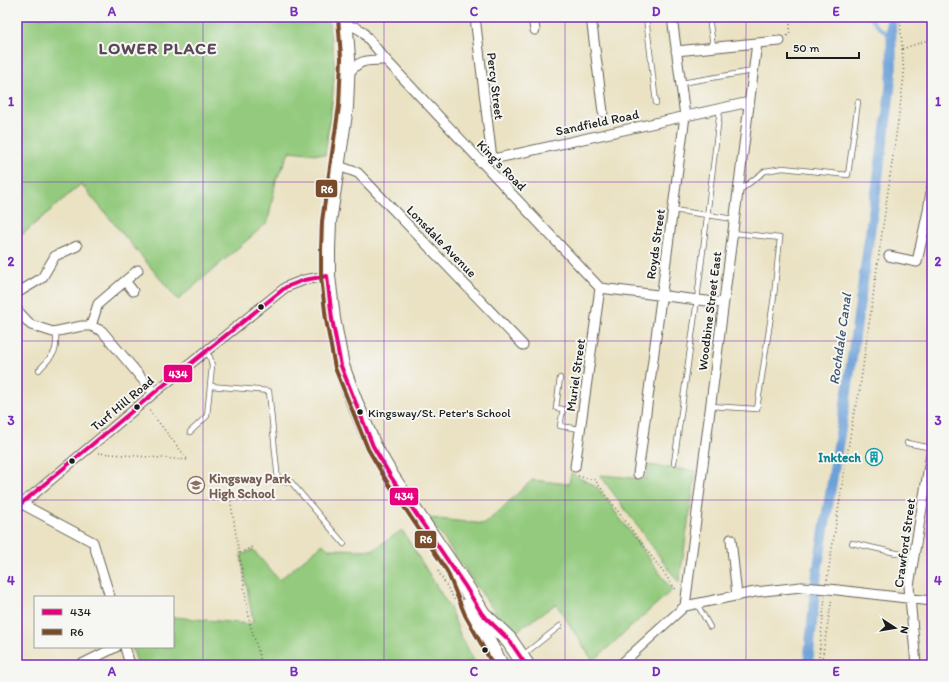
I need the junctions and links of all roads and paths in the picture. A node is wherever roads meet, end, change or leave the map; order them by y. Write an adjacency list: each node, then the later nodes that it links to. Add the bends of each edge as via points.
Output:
1 (475, 17): 28 (street, Percy Street)
2 (533, 17): 11 (street)
3 (591, 17): 26 (street)
4 (646, 17): 24 (lane)
5 (672, 17): 17 (street, Royds Street)
6 (710, 17): 7 (lane); 15 (lane)
7 (713, 17)
8 (790, 17): 13 (path, via 790,32 785,40)
9 (900, 17): 16 (path)
10 (345, 22): 18 (street, King's Road, via 362,31); 20 (highway)
11 (534, 30)
12 (932, 40): 16 (path)
13 (780, 41): 14 (street)
14 (757, 43): 15 (street); 19 (street, Woodbine Street East)
15 (713, 46): 17 (street)
16 (902, 50): 78 (path, via 904,76)
17 (676, 51): 21 (street, Royds Street)
18 (386, 60): 20 (street, via 368,60 355,65); 29 (street, King's Road)
19 (753, 71): 21 (lane); 22 (street, Woodbine Street East)
20 (346, 76): 30 (highway, via 345,107)
21 (681, 83): 27 (street, Royds Street)
22 (749, 102): 25 (street, Sandfield Road); 32 (street, Woodbine Street East)
23 (858, 102): 32 (lane, via 848,175 783,168 765,171)
24 (656, 103)
25 (720, 109): 27 (street, Sandfield Road); 35 (lane)
26 (603, 112)
27 (685, 116): 28 (street, Sandfield Road); 33 (street, Royds Street)
28 (492, 159): 29 (street, Sandfield Road)
29 (480, 162): 43 (street, King's Road)
30 (336, 165): 41 (highway, via 328,222); 52 (street, Lonsdale Avenue, via 358,173)
31 (932, 185): 34 (street)
32 (738, 192): 36 (street, Woodbine Street East)
33 (673, 210): 35 (lane); 46 (street, Royds Street)
34 (930, 211): 39 (street, via 917,262)
35 (707, 214): 36 (lane); 47 (lane)
36 (734, 218): 37 (street, Woodbine Street East)
37 (732, 233): 48 (street, Woodbine Street East); 59 (lane, via 780,238 774,296 757,409)
38 (77, 246): 45 (street, via 55,256 42,278)
39 (889, 256)
40 (138, 270): 42 (street)
41 (327, 276): 53 (street, Turf Hill Road, via 304,280 286,287); 77 (highway, via 341,366 373,446)
42 (125, 281): 44 (street); 50 (street, via 98,304)
43 (600, 288): 46 (street); 60 (street, Muriel Street)
44 (133, 291)
45 (17, 293)
46 (661, 295): 47 (street); 67 (street, Royds Street)
47 (697, 300): 48 (street); 65 (lane)
48 (723, 303): 59 (street, Woodbine Street East)
49 (17, 310): 51 (street, via 31,325)
50 (91, 326): 51 (street); 57 (street, via 102,331)
51 (56, 332): 54 (lane, via 56,352)
52 (523, 345)
53 (205, 352): 56 (lane, via 210,357 212,366); 57 (street, Turf Hill Road)
54 (39, 370)
55 (560, 378): 60 (lane, via 556,408 563,409 560,426)
56 (210, 386): 61 (lane, via 207,416); 72 (lane, via 269,390 278,482 291,482)
57 (154, 393): 58 (street, Turf Hill Road)
58 (143, 402): 64 (street, Turf Hill Road); 64 (path, via 188,460)
59 (710, 406): 79 (street, Woodbine Street East)
60 (580, 429): 66 (street, Muriel Street)
61 (190, 432)
62 (907, 443): 63 (lane)
63 (932, 448): 75 (street, Crawford Street)
64 (84, 452): 69 (street, Turf Hill Road)
65 (674, 463)
66 (575, 467): 79 (path, via 574,475 595,480 676,590)
67 (638, 474)
68 (230, 497): 74 (path)
69 (20, 505): 80 (street, via 93,542)
70 (731, 538): 81 (street)
71 (852, 543): 75 (lane)
72 (344, 544)
73 (254, 546): 74 (path)
74 (239, 553): 95 (path, via 250,624)
75 (914, 557): 82 (street, Crawford Street, via 909,586)
76 (435, 566): 84 (path)
77 (452, 568): 92 (highway, via 482,614 509,640); 96 (highway, via 470,612)
78 (829, 588): 81 (street, bridge, via 801,587); 82 (street); 99 (path); 100 (path)
79 (687, 593): 86 (street, Woodbine Street East)
80 (110, 596)
81 (737, 596): 85 (street)
82 (911, 597): 83 (street); 101 (street, Crawford Street)
83 (932, 601)
84 (457, 603)
85 (696, 604): 86 (street); 88 (lane)
86 (685, 606): 91 (street)
87 (560, 626): 92 (lane)
88 (710, 627)
89 (114, 648): 93 (street)
90 (124, 648): 94 (street)
91 (638, 650): 97 (street); 98 (street)
92 (520, 662)
93 (80, 665)
94 (130, 665)
95 (262, 665)
96 (500, 665)
97 (620, 665)
98 (624, 665)
99 (818, 665)
100 (821, 665)
101 (916, 665)

